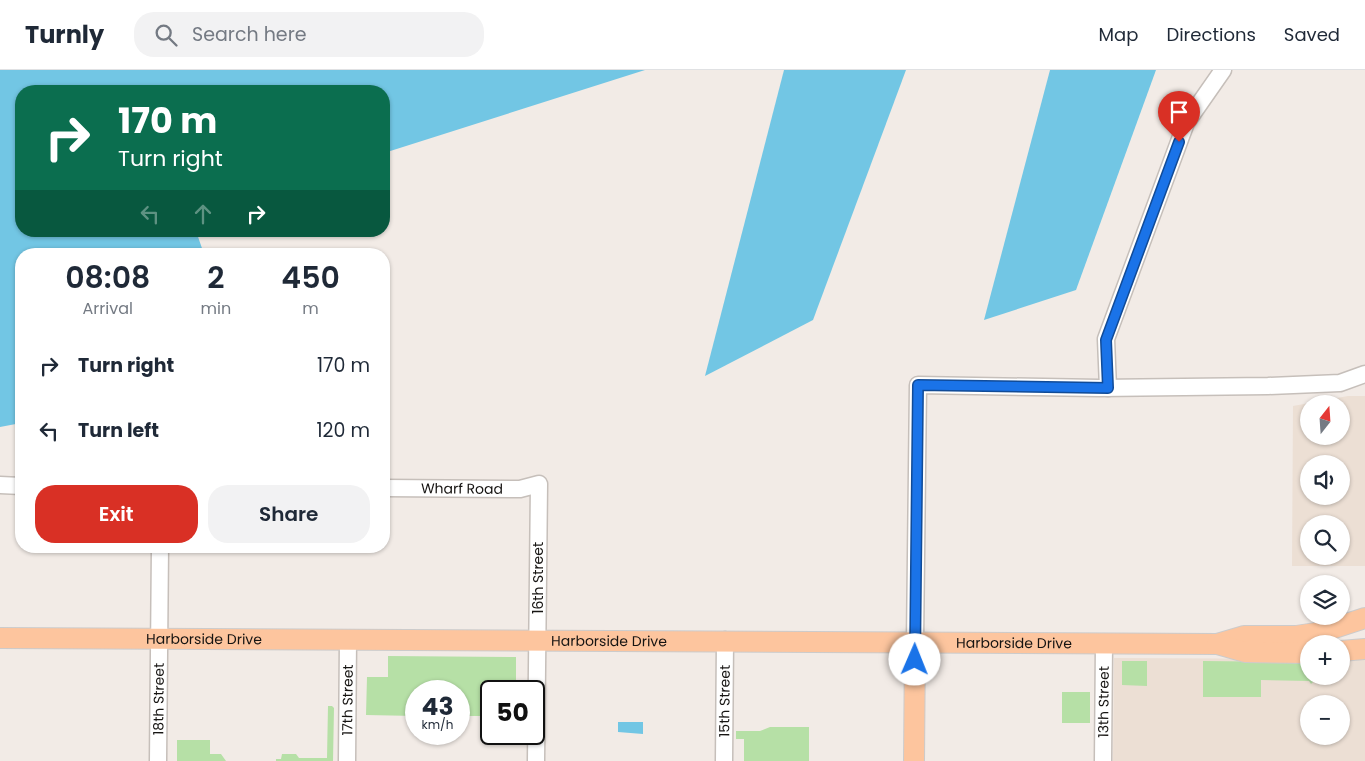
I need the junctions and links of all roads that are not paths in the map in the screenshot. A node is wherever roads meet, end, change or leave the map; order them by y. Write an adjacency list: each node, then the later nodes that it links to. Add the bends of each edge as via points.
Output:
1 (1223, 70): 3 (street, via 1186,123 1106,340)
2 (1365, 374): 3 (street, via 1340,383)
3 (1108, 388): 15 (street, via 918,385)
4 (539, 484): 7 (street, Wharf Road, via 520,489); 13 (street, 16th Street)
5 (0, 485): 6 (street)
6 (15, 486)
7 (390, 488)
8 (160, 553): 11 (street, 18th Street)
9 (1365, 618): 17 (main road, Harborside Drive, via 1322,632 1296,636 1244,636)
10 (0, 638): 11 (main road, Harborside Drive)
11 (159, 638): 12 (main road, Harborside Drive); 21 (street, 18th Street)
12 (348, 639): 13 (main road, Harborside Drive); 22 (street, 17th Street)
13 (538, 640): 14 (main road, Harborside Drive); 23 (street, 16th Street)
14 (724, 640): 15 (main road, Harborside Drive); 24 (street, 15th Street)
15 (915, 642): 16 (main road, Harborside Drive); 25 (main road)
16 (1104, 643): 17 (main road, Harborside Drive); 26 (street, 13th Street)
17 (1217, 644): 20 (main road, Harborside Drive, via 1244,652)
18 (1365, 649): 19 (main road)
19 (1350, 650)
20 (1300, 653)
21 (158, 761)
22 (347, 761)
23 (536, 761)
24 (724, 761)
25 (914, 761)
26 (1103, 761)

